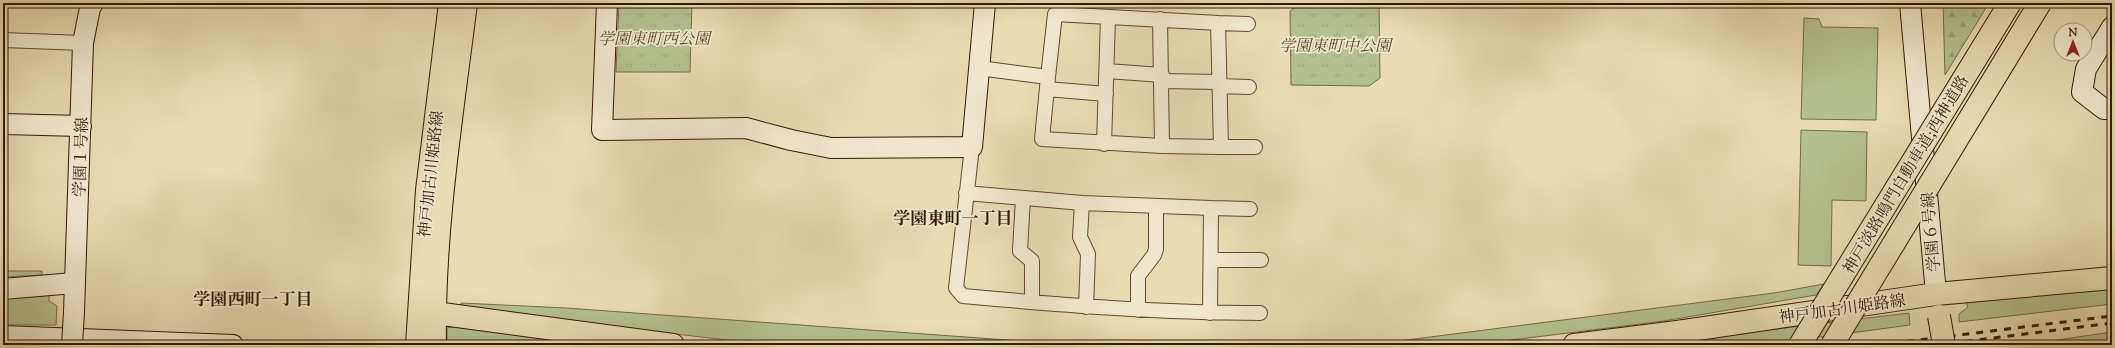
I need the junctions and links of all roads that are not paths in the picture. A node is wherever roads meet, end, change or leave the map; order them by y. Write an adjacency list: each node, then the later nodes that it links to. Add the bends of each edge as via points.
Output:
1 (93, 3): 15 (street, 学園１号線)
2 (450, 3): 48 (main road, 神戸加古川姫路線, via 428,190)
3 (466, 3): 48 (main road, 神戸加古川姫路線)
4 (607, 3): 27 (street, via 602,130 746,128 831,148)
5 (985, 3): 16 (street)
6 (1910, 3): 42 (street, 学園６号線)
7 (2010, 3): 54 (main road, 神戸淡路鳴門自動車道;西神道路, bridge)
8 (2040, 3): 55 (main road, 神戸淡路鳴門自動車道;西神道路, bridge)
9 (1108, 18): 10 (street); 17 (street); 19 (street, via 1055,14)
10 (1160, 19): 11 (street); 18 (street)
11 (1218, 23): 12 (street); 20 (street)
12 (1248, 24)
13 (2112, 27): 23 (street, via 2086,69 2082,92 2104,108)
14 (3, 40): 15 (street)
15 (83, 43): 25 (street, 学園１号線)
16 (979, 68): 19 (street); 27 (street)
17 (1108, 71): 18 (street); 22 (street)
18 (1162, 78): 20 (street); 28 (street)
19 (1048, 83): 22 (street); 26 (street, via 1042,139)
20 (1219, 84): 21 (street); 29 (street)
21 (1249, 87)
22 (1106, 94): 26 (street)
23 (2112, 108)
24 (3, 124): 25 (street)
25 (81, 126): 40 (street, 学園１号線)
26 (1104, 144): 28 (street)
27 (972, 146): 31 (street)
28 (1162, 146): 29 (street)
29 (1221, 147): 30 (street)
30 (1255, 147)
31 (966, 193): 32 (street); 43 (street, via 956,288 963,296)
32 (1023, 198): 33 (street); 43 (street, via 1020,251 1032,261)
33 (1082, 203): 34 (street); 44 (street, via 1080,237 1088,254)
34 (1156, 207): 35 (street); 45 (street, via 1156,249 1138,276)
35 (1211, 208): 36 (street); 37 (street)
36 (1250, 209)
37 (1212, 260): 38 (street); 46 (street)
38 (1261, 260)
39 (2112, 278): 42 (main road, 神戸加古川姫路線)
40 (74, 283): 41 (street); 50 (street, 学園１号線, bridge)
41 (3, 289)
42 (1936, 294): 53 (main road, 神戸加古川姫路線); 56 (main road, bridge)
43 (1032, 302): 44 (street)
44 (1086, 307): 45 (street)
45 (1138, 310): 46 (street)
46 (1210, 313): 47 (street)
47 (1260, 313)
48 (428, 332): 52 (main road)
49 (3, 336): 51 (street)
50 (72, 345)
51 (233, 345)
52 (673, 345)
53 (1574, 345)
54 (1800, 345)
55 (1832, 345)
56 (1944, 345)

